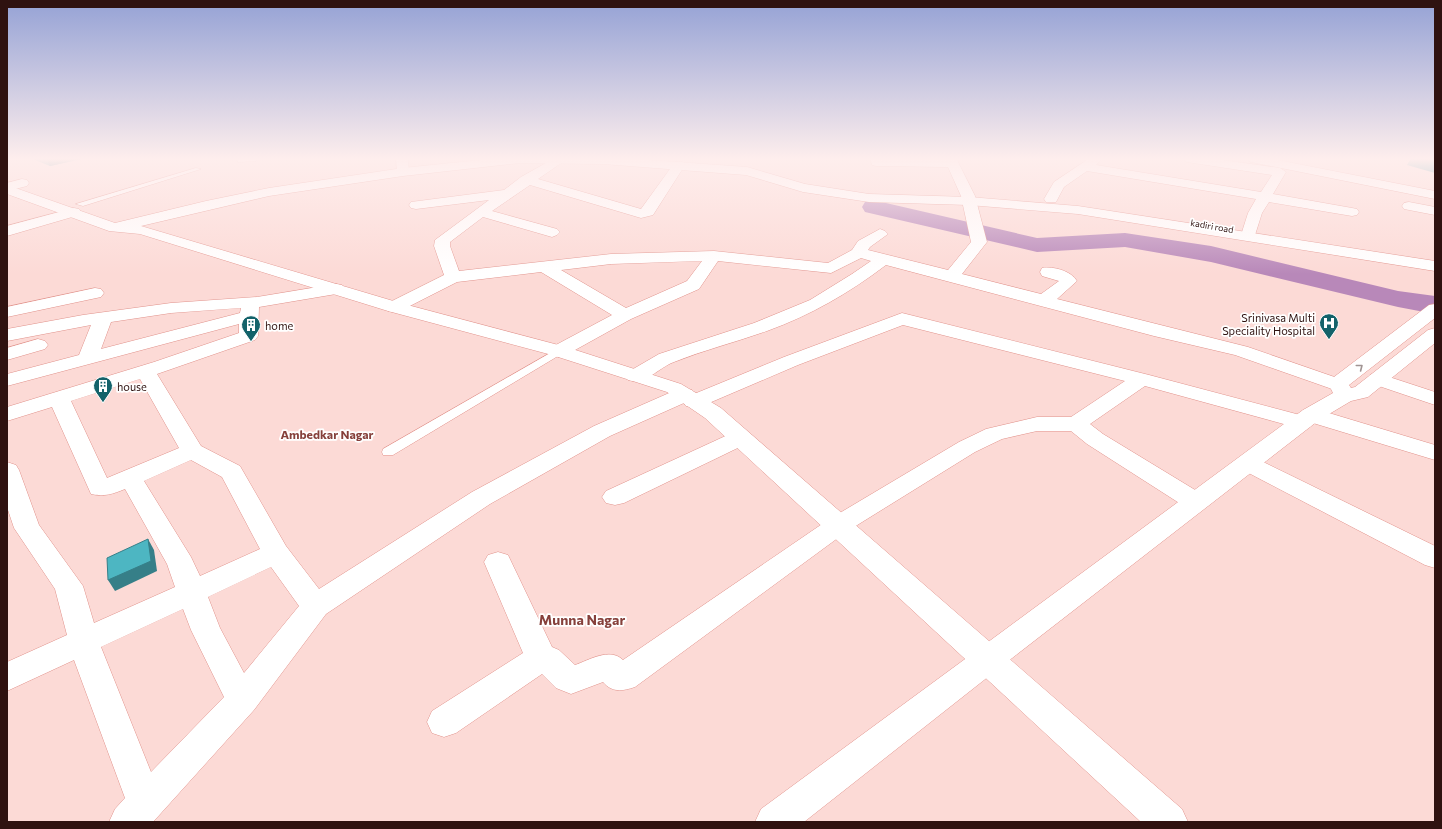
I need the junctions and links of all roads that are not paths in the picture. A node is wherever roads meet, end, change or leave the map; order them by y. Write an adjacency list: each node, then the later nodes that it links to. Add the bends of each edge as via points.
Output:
1 (37, 197): 17 (street)
2 (57, 197): 17 (street)
3 (111, 197): 17 (lane)
4 (233, 197): 21 (street)
5 (485, 197): 15 (street)
6 (503, 197): 19 (street)
7 (582, 197): 8 (street, via 641,214 648,212)
8 (658, 197)
9 (860, 197): 13 (street)
10 (951, 197): 13 (street, kadiri road)
11 (1056, 197): 14 (street)
12 (1265, 197): 20 (street); 24 (street, via 1255,213)
13 (968, 198): 14 (street, kadiri road); 33 (street, via 979,242)
14 (1054, 204): 24 (street, kadiri road); 31 (street, kadiri road)
15 (416, 205)
16 (1409, 206): 18 (street)
17 (77, 208): 21 (street); 22 (street)
18 (1435, 211)
19 (481, 212): 23 (street); 34 (street, via 443,240 443,252)
20 (1352, 212)
21 (124, 225): 35 (street)
22 (7, 232)
23 (552, 232)
24 (1250, 232): 29 (street, kadiri road)
25 (880, 234): 26 (street, via 863,244)
26 (858, 253): 27 (street, via 831,268); 28 (street)
27 (714, 256): 30 (street, via 611,259); 42 (street, via 692,286)
28 (883, 259): 33 (street); 51 (street, via 816,304 760,327 666,358)
29 (1435, 262)
30 (545, 266): 34 (street); 42 (street)
31 (1435, 266)
32 (1048, 272): 37 (street, via 1069,281)
33 (952, 276): 37 (street)
34 (453, 277): 38 (street)
35 (336, 289): 38 (street); 39 (street)
36 (95, 293): 41 (street)
37 (1045, 300): 55 (street, via 1241,351)
38 (394, 307): 47 (street)
39 (249, 309): 43 (street, via 171,308); 49 (street); 50 (street, via 248,336)
40 (1435, 309): 55 (street, one-way to 40, via 1341,381)
41 (7, 312)
42 (625, 315): 47 (street)
43 (104, 318): 44 (street); 49 (street)
44 (7, 335)
45 (1434, 336): 53 (street)
46 (38, 345): 48 (street)
47 (559, 351): 51 (street); 64 (lane)
48 (7, 354)
49 (88, 358): 54 (street)
50 (145, 371): 56 (street); 63 (street)
51 (635, 376): 57 (street, via 674,388)
52 (1142, 379): 57 (street, via 902,319); 60 (street); 61 (street)
53 (1377, 379): 55 (street, via 1361,393); 58 (street)
54 (7, 380)
55 (1342, 390): 60 (street)
56 (58, 397): 59 (street); 68 (street, via 100,488)
57 (689, 398): 62 (street, via 713,413); 76 (street, via 602,431 481,498)
58 (1435, 399)
59 (7, 414)
60 (1307, 418): 65 (street); 66 (street)
61 (1076, 424): 70 (street, via 1095,439); 71 (street, via 1037,424 994,434 967,447)
62 (740, 438): 69 (street); 71 (street)
63 (192, 451): 68 (street); 72 (street, via 231,472)
64 (388, 452)
65 (1435, 453)
66 (1247, 463): 70 (street); 73 (street)
67 (7, 470): 77 (street, via 27,528 69,586)
68 (130, 477): 75 (street, via 182,564)
69 (615, 498)
70 (1196, 502): 79 (street)
71 (837, 526): 78 (street, via 624,677 618,677 606,667 570,680 548,659); 79 (street)
72 (276, 553): 75 (street); 76 (street)
73 (1435, 558)
74 (498, 562): 78 (street)
75 (192, 592): 77 (street); 81 (street, via 206,630)
76 (316, 606): 81 (street)
77 (84, 643): 80 (street); 83 (street)
78 (541, 658): 82 (street)
79 (987, 660): 84 (street); 85 (street)
80 (7, 677)
81 (242, 700): 83 (street)
82 (444, 722)
83 (136, 813)
84 (774, 822)
85 (1168, 822)

